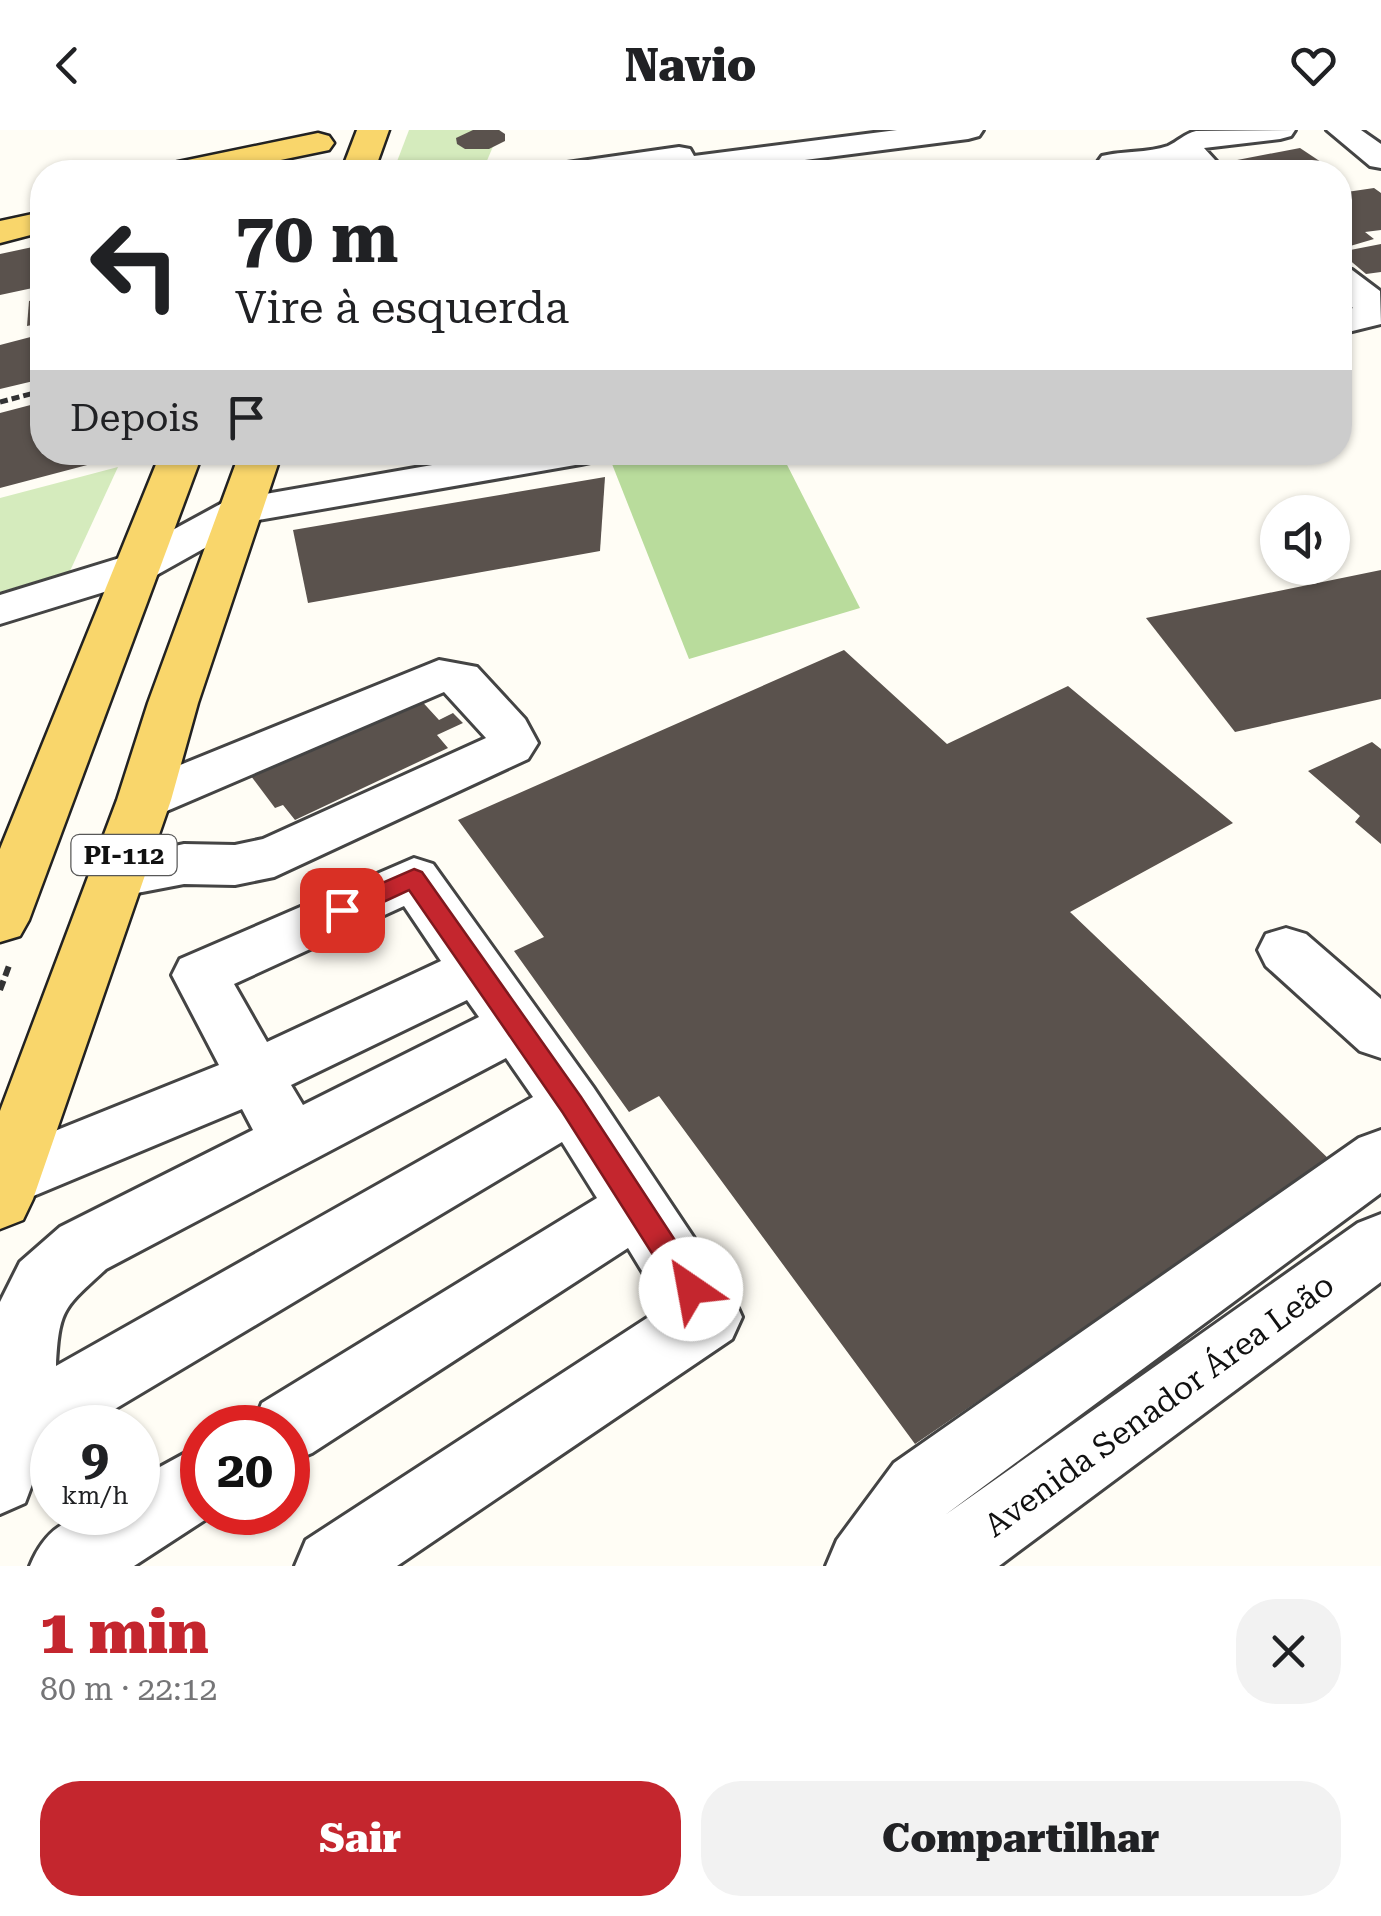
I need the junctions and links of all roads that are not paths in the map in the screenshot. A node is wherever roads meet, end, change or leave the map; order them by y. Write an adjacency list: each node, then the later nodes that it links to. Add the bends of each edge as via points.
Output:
1 (373, 130): 10 (main road)
2 (730, 130): 11 (street, via 740,143 723,151)
3 (968, 130): 12 (street)
4 (1280, 130): 6 (street)
5 (1342, 130): 8 (street)
6 (1192, 146): 13 (street); 14 (street)
7 (315, 149): 9 (main road)
8 (1381, 159)
9 (249, 160)
10 (362, 160)
11 (656, 160)
12 (737, 160)
13 (1155, 160)
14 (1203, 160)
15 (30, 204): 16 (main road)
16 (0, 210)
17 (30, 225): 18 (main road)
18 (0, 232)
19 (1354, 288): 20 (street, via 1371,308 1368,316)
20 (1352, 319)
21 (177, 465): 25 (main road, PI-112)
22 (256, 465): 24 (main road, PI-112)
23 (505, 465): 24 (street)
24 (241, 510): 25 (street); 27 (main road, PI-112)
25 (138, 566): 26 (street); 29 (main road, PI-112)
26 (0, 610)
27 (144, 800): 28 (main road, PI-112); 28 (street, via 440,676 460,678 512,738 511,747 274,857)
28 (116, 877): 38 (main road, PI-112)
29 (0, 920)
30 (1286, 950): 33 (street)
31 (478, 969): 32 (street); 34 (street); 34 (street, via 414,878 200,975)
32 (516, 1025): 35 (street); 36 (street)
33 (1381, 1034)
34 (257, 1074): 36 (street); 38 (street)
35 (572, 1105): 39 (street); 42 (street)
36 (291, 1142): 42 (street, via 83,1248 44,1284 24,1322)
37 (1381, 1157): 46 (street, via 920,1489)
38 (4, 1189)
39 (638, 1207): 41 (street); 45 (street, via 708,1317)
40 (1381, 1244): 47 (street, Avenida Senador Área Leão)
41 (310, 1413)
42 (6, 1448)
43 (180, 1494): 44 (street)
44 (66, 1566)
45 (332, 1566)
46 (863, 1566)
47 (937, 1566)

